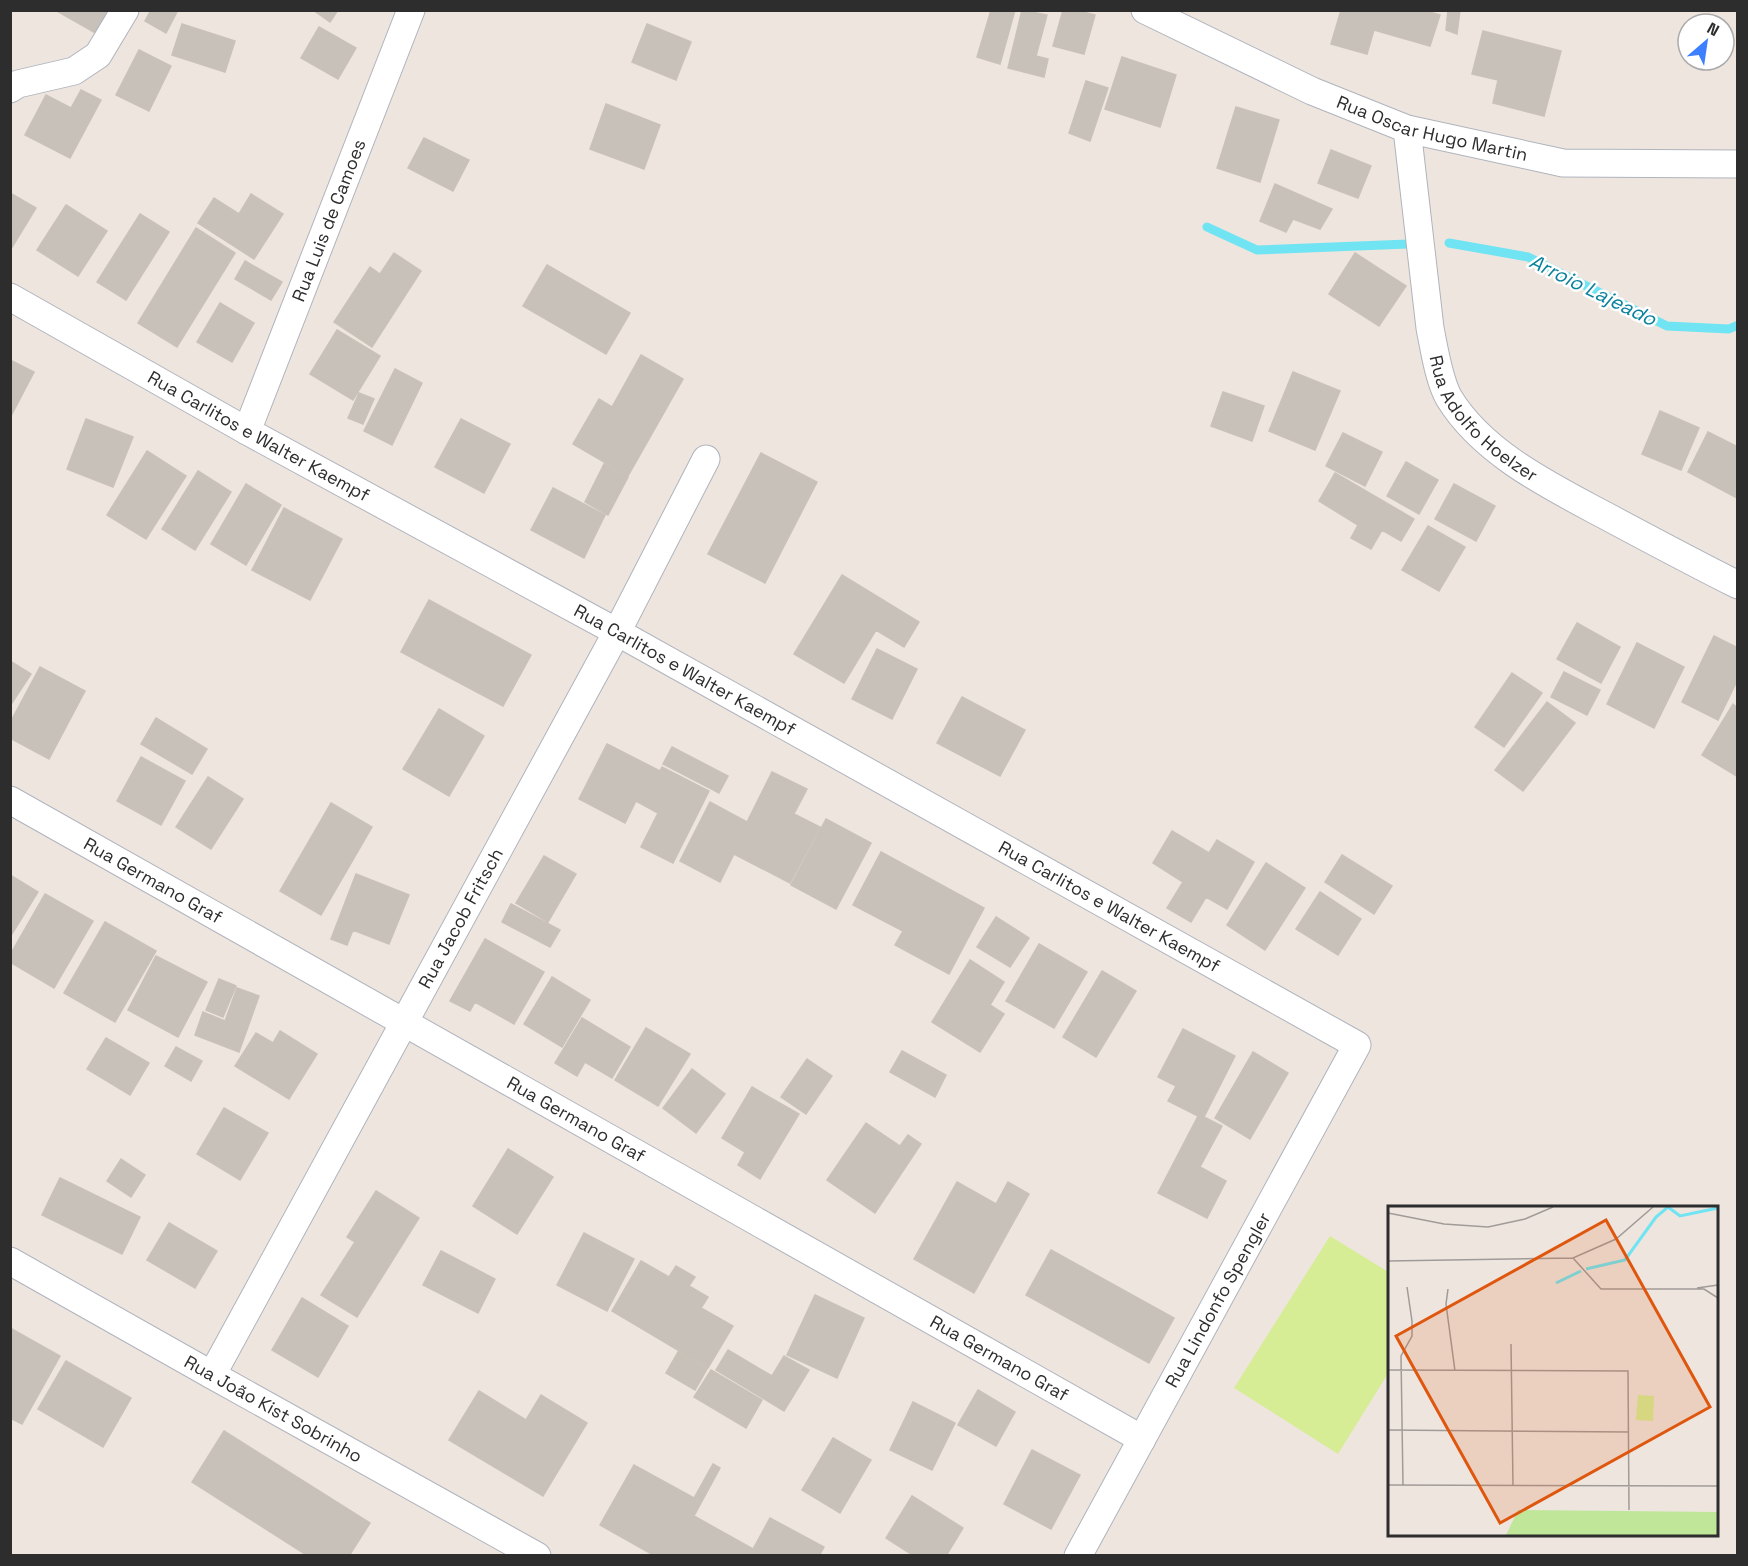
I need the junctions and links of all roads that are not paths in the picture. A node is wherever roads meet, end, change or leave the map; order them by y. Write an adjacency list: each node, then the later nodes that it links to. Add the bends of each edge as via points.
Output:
1 (125, 10): 4 (street, via 98,55 74,71)
2 (411, 10): 8 (street, Rua Luis de Camoes)
3 (1145, 10): 5 (street, Rua Oscar Hugo Martin, via 1312,91)
4 (14, 86)
5 (1407, 129): 6 (street, Rua Oscar Hugo Martin, via 1563,163); 10 (street, Rua Adolfo Hoelzer, via 1430,328 1448,396 1473,430 1519,466)
6 (1737, 164)
7 (10, 297): 8 (street, Rua Carlitos e Walter Kaempf)
8 (247, 431): 11 (street, Rua Carlitos e Walter Kaempf)
9 (706, 459): 11 (street, Rua Jacob Fritsch)
10 (1737, 585)
11 (617, 632): 13 (street, Rua Jacob Fritsch); 14 (street, Rua Carlitos e Walter Kaempf)
12 (10, 800): 13 (street, Rua Germano Graf)
13 (404, 1023): 16 (street, Rua Jacob Fritsch); 17 (street, Rua Germano Graf)
14 (1358, 1045): 17 (street, Rua Lindonfo Spengler)
15 (10, 1261): 16 (street, Rua João Kist Sobrinho)
16 (212, 1375): 18 (street, Rua João Kist Sobrinho)
17 (1142, 1439): 19 (street, Rua Lindonfo Spengler)
18 (537, 1556)
19 (1078, 1556)

